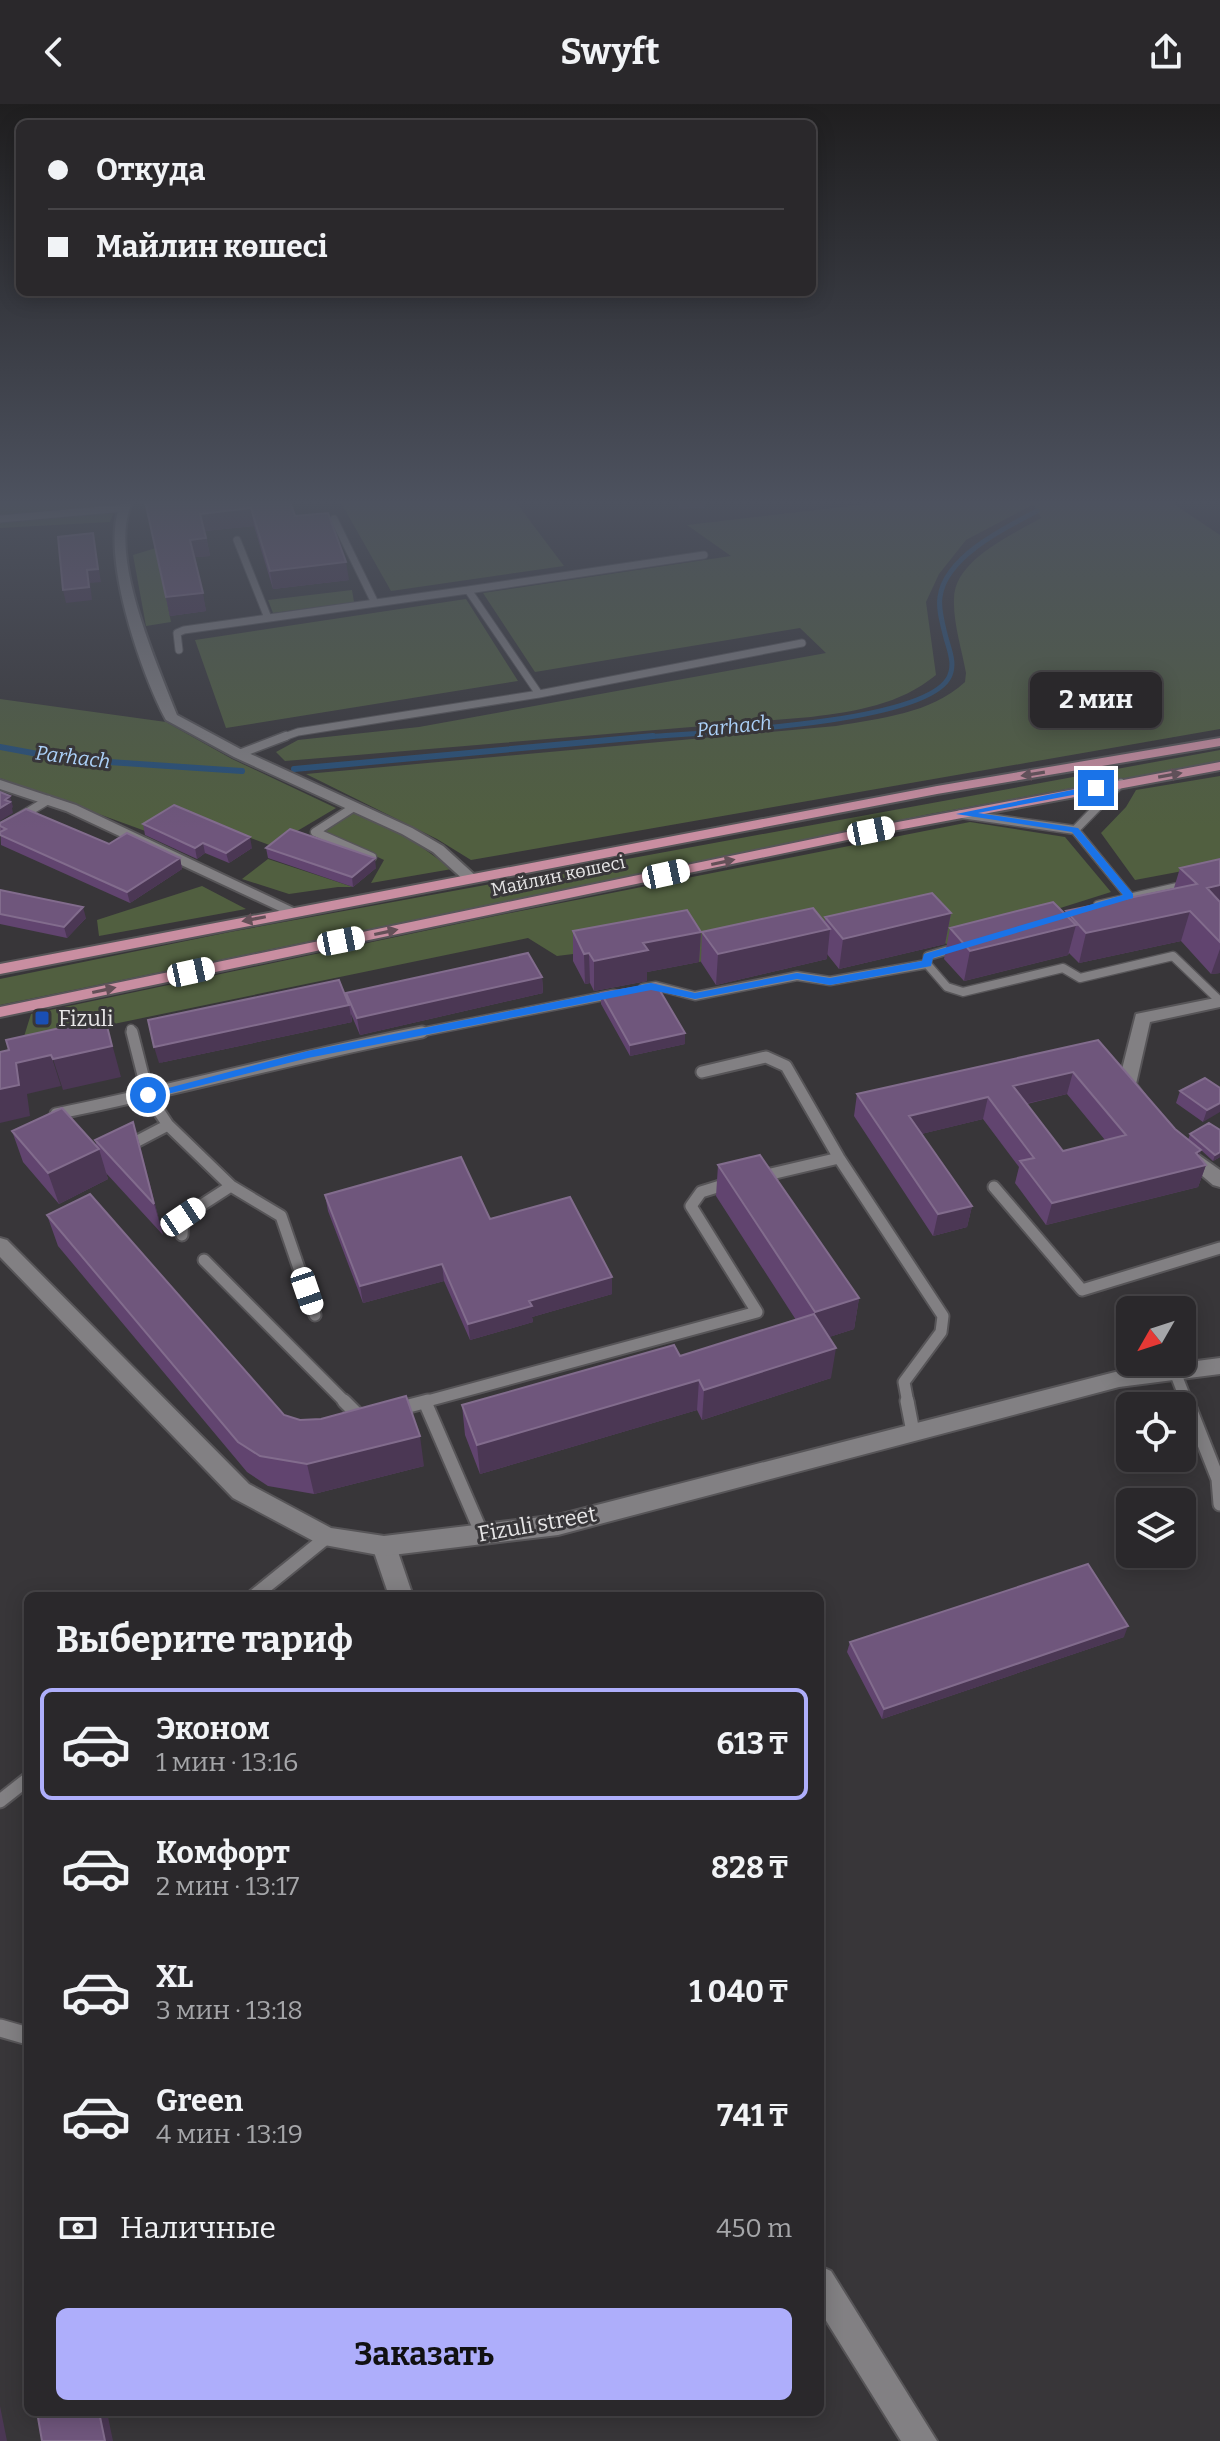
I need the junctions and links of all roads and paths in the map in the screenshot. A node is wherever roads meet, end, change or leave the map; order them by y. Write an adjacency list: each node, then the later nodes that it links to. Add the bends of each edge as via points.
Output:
1 (130, 610): 10 (street, via 171,717)
2 (265, 610): 5 (lane)
3 (325, 610): 5 (lane)
4 (482, 610): 8 (lane)
5 (268, 618): 7 (lane, via 180,631)
6 (802, 643): 8 (lane)
7 (179, 650)
8 (539, 694): 10 (lane, via 298,732)
9 (1220, 742): 20 (main road, Майлин көшесі, one-way to 20)
10 (239, 754): 15 (street)
11 (1220, 766): 12 (main road, Майлин көшесі, one-way to 11)
12 (1121, 783): 16 (main road, Майлин көшесі); 18 (lane)
13 (0, 784): 14 (street)
14 (48, 800): 17 (lane); 24 (street)
15 (354, 807): 19 (lane, via 315,832); 20 (street, via 438,849)
16 (961, 814): 18 (lane); 33 (main road, Майлин көшесі, one-way to 16)
17 (0, 829)
18 (1075, 830): 22 (lane)
19 (372, 857)
20 (471, 879): 24 (main road, Майлин көшесі)
21 (1205, 881): 22 (lane)
22 (1129, 896): 23 (lane)
23 (1086, 909)
24 (292, 911): 27 (main road, Майлин көшесі, one-way to 27)
25 (971, 943): 26 (lane, via 927,956)
26 (927, 964): 29 (lane, via 947,987 963,992 1063,968 1080,978 1173,956); 30 (lane, via 830,981 797,976 695,996 656,986)
27 (0, 969)
28 (1220, 984): 29 (lane)
29 (1206, 987): 32 (lane)
30 (637, 989)
31 (623, 992): 36 (lane, via 308,1054)
32 (1220, 1001): 38 (street, via 1142,1018 1127,1085)
33 (0, 1012)
34 (131, 1029): 36 (lane)
35 (702, 1072): 42 (lane, via 766,1057 782,1063)
36 (148, 1095): 37 (lane); 39 (lane)
37 (56, 1114)
38 (1151, 1116)
39 (168, 1125): 41 (lane); 44 (lane)
40 (1168, 1137): 43 (street)
41 (113, 1154)
42 (839, 1158): 55 (lane, via 704,1189 694,1197 691,1206 757,1312); 56 (lane, via 943,1316 941,1332 904,1382)
43 (1220, 1180)
44 (231, 1186): 46 (lane, via 183,1217); 50 (lane, via 281,1216)
45 (994, 1187): 48 (lane, via 1082,1290)
46 (182, 1235)
47 (0, 1245): 59 (street, Fizuli street, via 241,1491)
48 (1220, 1248)
49 (204, 1260): 55 (lane, via 362,1419)
50 (315, 1315)
51 (1220, 1366): 52 (street, Fizuli street)
52 (1196, 1369)
53 (1143, 1376): 56 (street, Fizuli street)
54 (1177, 1376): 57 (lane, via 1218,1479)
55 (425, 1402): 58 (lane)
56 (913, 1432): 58 (street, Fizuli street, via 558,1525)
57 (1220, 1504)
58 (482, 1534): 60 (street, Fizuli street)
59 (327, 1537): 60 (street, Fizuli street); 61 (lane)
60 (384, 1546): 62 (street)
61 (259, 1592)
62 (400, 1592)
63 (24, 1782): 64 (lane)
64 (0, 1801)
65 (0, 2028): 66 (lane)
66 (24, 2035)
67 (824, 2288): 68 (street)
68 (920, 2441)

